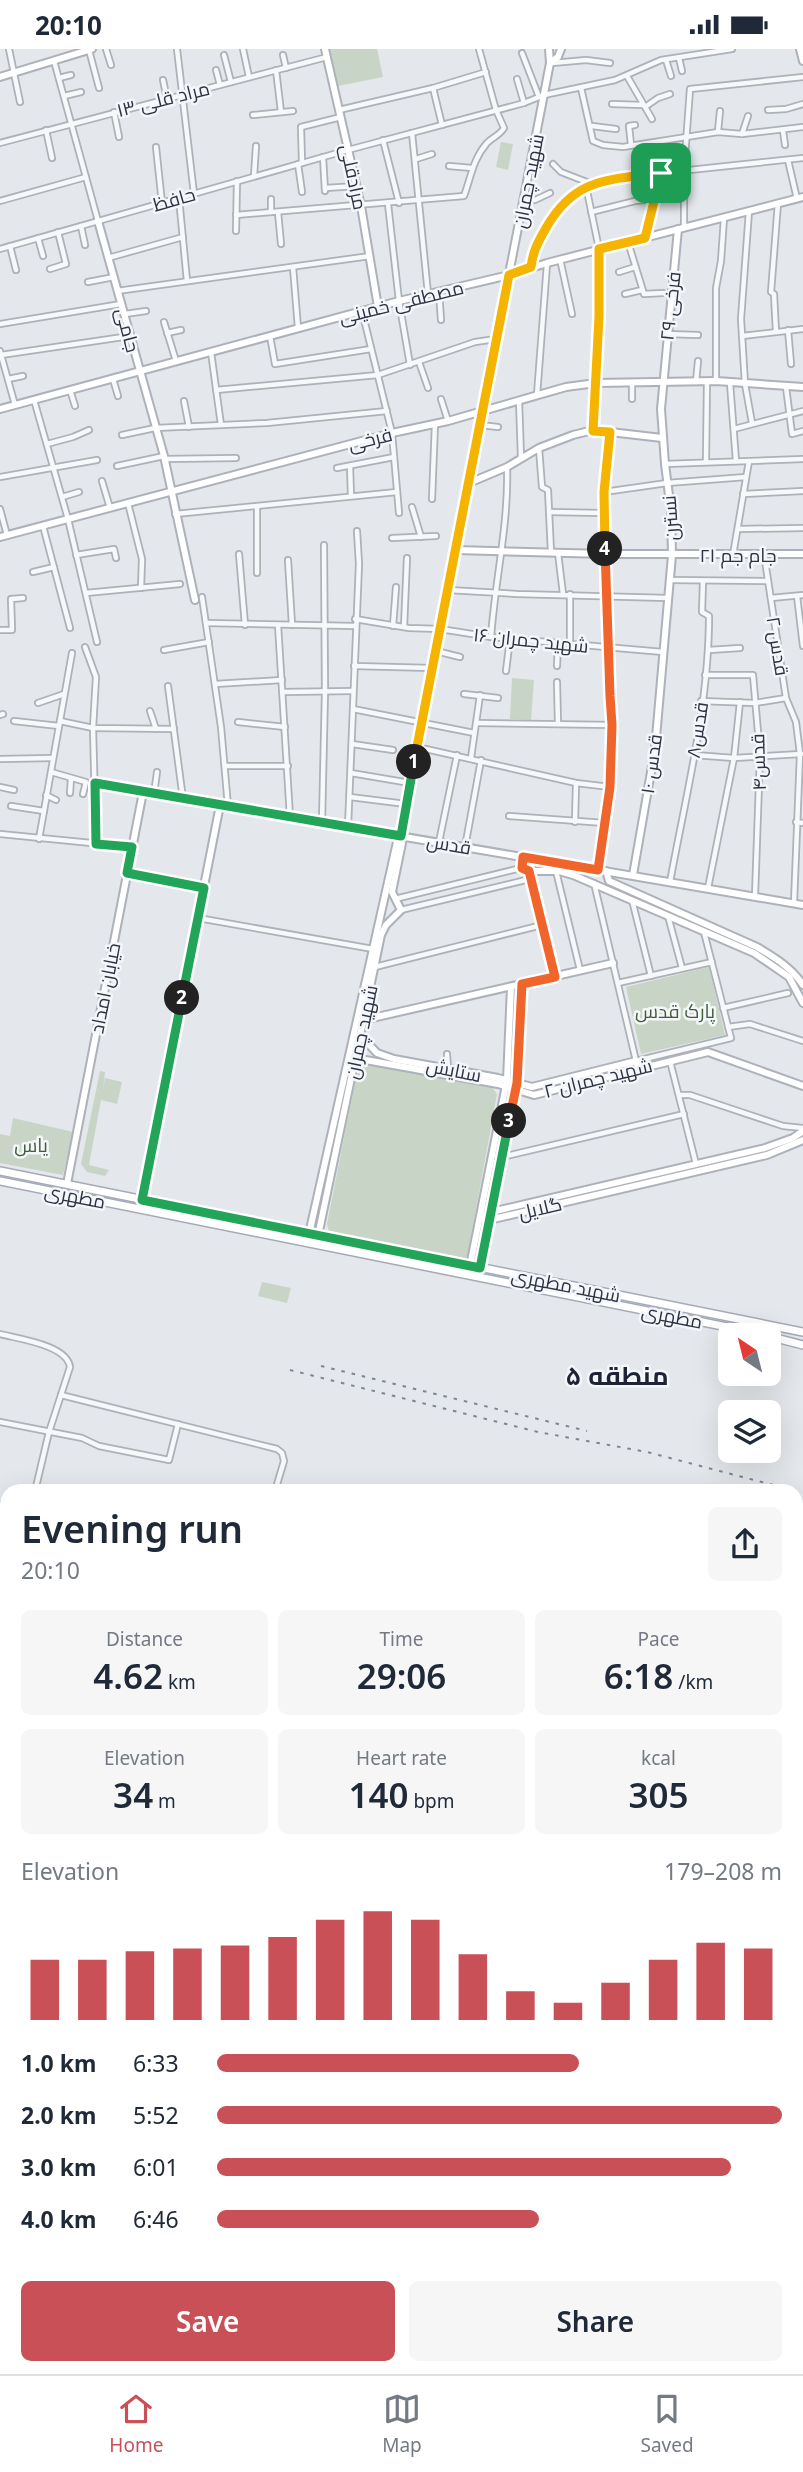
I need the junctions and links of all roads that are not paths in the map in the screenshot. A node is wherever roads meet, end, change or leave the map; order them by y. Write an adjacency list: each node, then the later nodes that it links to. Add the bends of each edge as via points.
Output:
1 (9, 49): 30 (street)
2 (61, 49): 17 (street)
3 (91, 49): 17 (street); 43 (street)
4 (106, 49): 24 (street)
5 (177, 49): 46 (street)
6 (243, 49): 35 (street)
7 (325, 49): 16 (street, مرادقلی)
8 (480, 49): 29 (street)
9 (549, 49): 23 (street, شهید چمران)
10 (561, 49): 23 (street, شهید چمران)
11 (732, 49): 18 (street, حافظ)
12 (800, 49): 21 (street)
13 (522, 53): 49 (street)
14 (224, 55): 40 (street)
15 (284, 55): 25 (street)
16 (327, 57): 25 (street, مراد قلی ۱۳); 62 (street, مرادقلی)
17 (63, 58): 20 (street)
18 (679, 58): 19 (street, حافظ); 28 (street)
19 (666, 60): 32 (street, حافظ); 33 (street)
20 (54, 61): 30 (street); 37 (street, جامی)
21 (803, 61)
22 (610, 62): 23 (street)
23 (551, 63): 49 (street, شهید چمران)
24 (111, 65)
25 (286, 68): 27 (street, مراد قلی ۱۳)
26 (216, 70): 41 (street)
27 (276, 70): 35 (street, مراد قلی ۱۳); 61 (street)
28 (682, 71)
29 (486, 72): 42 (street); 56 (street)
30 (15, 73): 34 (street); 51 (street)
31 (71, 75): 37 (street)
32 (627, 76): 44 (street, حافظ); 55 (street)
33 (671, 76)
34 (0, 77)
35 (250, 77): 40 (street, مراد قلی ۱۳)
36 (803, 77): 77 (street, via 690,89)
37 (59, 78): 48 (street, جامی)
38 (517, 79): 52 (street)
39 (163, 80): 50 (street)
40 (231, 82): 41 (street, مراد قلی ۱۳)
41 (220, 85): 46 (street, مراد قلی ۱۳)
42 (433, 87): 62 (street); 67 (street)
43 (99, 88)
44 (581, 88): 49 (street, حافظ); 69 (street)
45 (81, 92): 48 (street)
46 (184, 94): 50 (street, مراد قلی ۱۳); 106 (street)
47 (670, 94): 55 (street)
48 (64, 96): 66 (street, جامی)
49 (542, 96): 52 (street, حافظ); 110 (street, شهید چمران)
50 (167, 99): 60 (street, مراد قلی ۱۳)
51 (20, 102)
52 (524, 103): 56 (street, حافظ)
53 (612, 104): 55 (street)
54 (803, 104): 57 (street)
55 (644, 106): 65 (street)
56 (496, 110): 67 (street, حافظ); 95 (street, via 504,128 487,143)
57 (768, 110)
58 (293, 111): 61 (street)
59 (720, 111): 75 (street)
60 (114, 112): 66 (street, مراد قلی ۱۳); 78 (street)
61 (281, 112): 63 (street)
62 (340, 114): 85 (street, مرادقلی); 92 (street, via 301,127)
63 (253, 115)
64 (748, 116): 76 (street)
65 (652, 119)
66 (71, 123): 72 (street, مراد قلی ۱۳); 98 (street, جامی)
67 (442, 125): 74 (street, حافظ)
68 (635, 125): 81 (street, via 629,126)
69 (592, 126): 71 (street); 81 (street, via 593,141)
70 (803, 127): 73 (street)
71 (616, 129)
72 (46, 130): 80 (street, مراد قلی ۱۳); 88 (street)
73 (783, 131): 76 (street); 82 (street)
74 (412, 132): 79 (street, حافظ); 90 (street)
75 (718, 132): 76 (street); 77 (street)
76 (742, 134)
77 (688, 135): 81 (street); 96 (street)
78 (119, 137)
79 (383, 140): 85 (street, حافظ); 115 (street)
80 (0, 143)
81 (631, 145)
82 (785, 145)
83 (256, 146): 99 (street)
84 (156, 147): 114 (street)
85 (348, 150): 87 (street, حافظ); 102 (street, مرادقلی)
86 (432, 154): 90 (street)
87 (323, 157): 92 (street, حافظ); 102 (street, via 325,190)
88 (52, 158)
89 (803, 158): 91 (street)
90 (416, 159): 113 (street)
91 (788, 160): 96 (street); 108 (street)
92 (300, 163): 99 (street, حافظ); 104 (street)
93 (553, 164): 101 (street, via 561,172)
94 (449, 166): 95 (street)
95 (472, 168): 113 (street, via 464,196)
96 (684, 170): 97 (street); 126 (street)
97 (661, 173): 101 (street); 111 (street)
98 (86, 177): 112 (street); 124 (street, جامی)
99 (254, 177): 100 (street, حافظ)
100 (237, 181): 106 (street, حافظ); 122 (street)
101 (593, 184): 103 (street)
102 (357, 186): 118 (street, مرادقلی)
103 (586, 186): 121 (street); 144 (street, via 551,218 533,250)
104 (302, 192)
105 (550, 193): 110 (street, via 536,200)
106 (194, 194): 107 (street, حافظ)
107 (179, 198): 114 (street, حافظ); 129 (street)
108 (800, 198): 117 (street, مصطفی خمینی)
109 (271, 199): 120 (street)
110 (524, 199): 149 (street, شهید چمران)
111 (655, 199): 121 (street); 131 (street)
112 (0, 201)
113 (419, 201): 115 (street); 157 (street)
114 (162, 203): 124 (street, حافظ)
115 (399, 203): 116 (street)
116 (388, 204): 118 (street); 159 (street)
117 (778, 204): 119 (street, مصطفی خمینی); 173 (street, via 771,292)
118 (361, 206): 120 (street); 139 (street, مرادقلی)
119 (749, 211): 123 (street, مصطفی خمینی); 179 (street)
120 (274, 212): 122 (street); 133 (street)
121 (591, 212): 137 (street)
122 (236, 215): 127 (street)
123 (724, 218): 126 (street, مصطفی خمینی); 194 (street, via 716,288)
124 (98, 221): 125 (street, حافظ); 140 (street, جامی)
125 (81, 226): 128 (street, حافظ); 134 (street)
126 (681, 228): 131 (street, مصطفی خمینی); 175 (street, فرخی ۲۹)
127 (236, 231)
128 (58, 233): 130 (street, حافظ); 146 (street, via 66,264)
129 (183, 237): 140 (street); 151 (street)
130 (38, 238): 135 (street, حافظ); 138 (street)
131 (645, 238): 132 (street, مصطفی خمینی)
132 (628, 242): 137 (street, مصطفی خمینی); 145 (street)
133 (281, 244)
134 (86, 245)
135 (10, 246): 136 (street, حافظ); 147 (street)
136 (0, 249)
137 (599, 249): 141 (street, مصطفی خمینی); 197 (street)
138 (43, 256)
139 (370, 256): 143 (street); 161 (street, مرادقلی)
140 (108, 258): 150 (street, جامی)
141 (560, 259): 142 (street, مصطفی خمینی); 165 (street)
142 (547, 263): 144 (street, مصطفی خمینی); 207 (street)
143 (293, 267): 151 (street); 169 (street)
144 (531, 267): 149 (street, مصطفی خمینی)
145 (636, 267): 148 (street); 153 (street)
146 (50, 269)
147 (16, 270)
148 (619, 272)
149 (509, 275): 155 (street, مصطفی خمینی); 180 (street, شهید چمران)
150 (114, 277): 152 (street); 154 (street, جامی)
151 (188, 281): 154 (street)
152 (89, 282)
153 (642, 290): 156 (street, via 644,295); 158 (street)
154 (117, 291): 160 (street, جامی)
155 (439, 291): 157 (street, مصطفی خمینی); 166 (street)
156 (663, 293)
157 (428, 294): 159 (street, مصطفی خمینی)
158 (625, 295)
159 (399, 301): 161 (street, مصطفی خمینی); 188 (street)
160 (121, 304): 164 (street, جامی); 168 (street)
161 (378, 307): 163 (street, مصطفی خمینی)
162 (146, 311): 164 (street)
163 (362, 311): 169 (street, مصطفی خمینی); 181 (street)
164 (124, 314): 177 (street, جامی)
165 (572, 314)
166 (441, 320)
167 (164, 322): 174 (street)
168 (0, 324)
169 (298, 328): 178 (street, مصطفی خمینی)
170 (803, 328): 172 (street)
171 (181, 330): 174 (street)
172 (788, 330): 173 (street); 187 (street)
173 (776, 332): 179 (street)
174 (167, 333): 184 (street)
175 (667, 334): 176 (street); 199 (street, فرخی ۲۹)
176 (698, 335)
177 (130, 336): 183 (street); 189 (street, جامی)
178 (270, 336): 181 (street, via 275,364); 182 (street, مصطفی خمینی)
179 (742, 336): 201 (street)
180 (497, 339): 186 (street); 217 (street, شهید چمران)
181 (371, 349): 190 (street)
182 (211, 352): 184 (street, مصطفی خمینی); 206 (street)
183 (1, 353): 192 (street)
184 (176, 361): 189 (street, مصطفی خمینی)
185 (698, 361): 195 (street)
186 (419, 362): 188 (street); 204 (street)
187 (791, 364)
188 (410, 365): 190 (street)
189 (139, 371): 193 (street, مصطفی خمینی); 228 (street, جامی)
190 (378, 375): 206 (street); 218 (street)
191 (23, 376): 192 (street)
192 (8, 379): 214 (street)
193 (113, 379): 205 (street, مصطفی خمینی); 208 (street)
194 (716, 381): 196 (street, فرخی); 200 (street, فرخی)
195 (696, 382): 196 (street, فرخی); 199 (street, فرخی)
196 (707, 382): 247 (street)
197 (596, 383): 198 (street, فرخی); 207 (street, فرخی); 231 (street)
198 (632, 383): 199 (street, فرخی); 212 (street)
199 (662, 383): 236 (street, نسترن)
200 (730, 383): 201 (street, فرخی); 229 (street)
201 (745, 384): 202 (street, فرخی); 222 (street)
202 (786, 387): 203 (street, فرخی); 220 (street)
203 (803, 387)
204 (428, 388)
205 (70, 390): 211 (street, مصطفی خمینی); 215 (street)
206 (216, 390): 224 (street)
207 (537, 395): 210 (street, فرخی)
208 (118, 396)
209 (441, 399): 221 (street)
210 (519, 399): 217 (street, فرخی); 242 (street)
211 (34, 400): 214 (street, مصطفی خمینی); 237 (street)
212 (632, 400)
213 (184, 401): 226 (street)
214 (15, 405): 216 (street, مصطفی خمینی)
215 (75, 407)
216 (0, 409)
217 (483, 410): 221 (street, فرخی); 225 (street, شهید چمران)
218 (387, 411): 224 (street); 234 (street)
219 (803, 411): 220 (street)
220 (790, 414): 222 (street); 232 (street, via 792,434)
221 (448, 421): 223 (street, فرخی)
222 (752, 423): 229 (street)
223 (435, 424): 234 (street, فرخی); 267 (street)
224 (221, 425): 226 (street)
225 (480, 425): 227 (street); 257 (street, شهید چمران)
226 (189, 427): 228 (street)
227 (498, 427)
228 (155, 428): 235 (street); 239 (street, جامی)
229 (734, 429): 245 (street)
230 (89, 430): 237 (street)
231 (593, 431): 233 (street); 238 (street)
232 (803, 431)
233 (610, 432): 236 (street); 263 (street)
234 (392, 433): 240 (street); 261 (street, فرخی)
235 (122, 435)
236 (662, 438): 248 (street, نسترن)
237 (47, 444): 252 (street)
238 (539, 449): 242 (street); 273 (street)
239 (164, 457): 241 (street); 250 (street); 261 (street, جامی)
240 (394, 457): 249 (street); 262 (street)
241 (236, 458)
242 (521, 458): 251 (street)
243 (803, 459): 246 (street)
244 (97, 460): 252 (street)
245 (736, 461): 246 (street); 247 (street)
246 (749, 461): 255 (street)
247 (706, 462): 248 (street)
248 (664, 464): 258 (street, نسترن)
249 (350, 465): 253 (street); 265 (street)
250 (117, 466)
251 (507, 467): 257 (street); 288 (street)
252 (54, 468): 254 (street); 266 (street)
253 (337, 468)
254 (0, 477)
255 (746, 477): 258 (street); 264 (street)
256 (102, 481): 271 (street)
257 (468, 483): 287 (street, شهید چمران)
258 (667, 483): 263 (street); 295 (street, نسترن)
259 (803, 491): 264 (street)
260 (79, 492): 266 (street)
261 (171, 492): 268 (street, فرخی); 276 (street, جامی)
262 (397, 492): 265 (street); 274 (street)
263 (604, 492): 275 (street)
264 (743, 494): 280 (street)
265 (351, 496): 269 (street)
266 (62, 497): 277 (street)
267 (432, 499)
268 (128, 503): 271 (street, فرخی); 308 (street, via 142,559)
269 (257, 506): 276 (street); 302 (street)
270 (412, 507): 284 (street)
271 (110, 508): 277 (street, فرخی)
272 (0, 509): 282 (street)
273 (549, 512): 275 (street); 289 (street)
274 (399, 513)
275 (603, 513): 291 (street)
276 (175, 514): 319 (street, جامی)
277 (68, 519): 278 (street, فرخی); 294 (street)
278 (43, 526): 282 (street, فرخی); 300 (street)
279 (803, 528): 280 (street)
280 (737, 529): 296 (street)
281 (357, 531): 320 (street)
282 (4, 536)
283 (436, 536): 284 (street)
284 (421, 537): 285 (street)
285 (392, 538)
286 (324, 545): 325 (street)
287 (456, 550): 288 (street, جام جم ۲۱); 309 (street, شهید چمران)
288 (499, 551): 289 (street, جام جم ۲۱); 311 (street)
289 (554, 553): 291 (street, جام جم ۲۱); 312 (street)
290 (239, 554): 322 (street)
291 (606, 554): 295 (street, جام جم ۲۱); 314 (street)
292 (764, 554): 293 (street, جام جم ۲۱); 296 (street, جام جم ۲۱); 304 (street, قدس ۲)
293 (803, 554)
294 (76, 555): 297 (street, via 114,549); 310 (street)
295 (672, 555): 296 (street, جام جم ۲۱); 303 (street, نسترن)
296 (733, 555)
297 (116, 558)
298 (407, 558): 328 (street)
299 (288, 560): 324 (street)
300 (54, 567): 301 (street); 329 (street)
301 (33, 572)
302 (257, 573)
303 (670, 580): 305 (street); 317 (street, نسترن)
304 (768, 580): 305 (street); 318 (street, قدس ۲)
305 (703, 581): 343 (street, قدس۸, via 702,612 709,616)
306 (180, 584): 308 (street)
307 (396, 587): 327 (street)
308 (141, 588): 310 (street)
309 (448, 590): 311 (street); 330 (street, شهید چمران)
310 (86, 593): 334 (street)
311 (494, 593): 312 (street); 332 (street)
312 (563, 594): 313 (street)
313 (570, 594): 314 (street); 337 (street)
314 (606, 595): 317 (street); 341 (street)
315 (800, 595): 318 (street); 338 (street)
316 (23, 598): 331 (street, via 11,599 12,630)
317 (668, 598): 345 (street, نسترن)
318 (771, 598): 364 (street, قدس ۲)
319 (198, 599): 321 (street)
320 (355, 619): 326 (street); 327 (street, شهید چمران ۱۶)
321 (206, 623): 322 (street); 335 (street)
322 (245, 625): 323 (street)
323 (278, 625): 324 (street); 353 (street)
324 (292, 625): 325 (street)
325 (325, 625): 326 (street); 359 (street)
326 (355, 626): 348 (street)
327 (393, 626): 328 (street, شهید چمران ۱۶)
328 (404, 627): 330 (street, شهید چمران ۱۶)
329 (70, 628)
330 (440, 629): 332 (street, شهید چمران ۱۶); 344 (street, شهید چمران)
331 (0, 630)
332 (491, 636): 333 (street, شهید چمران ۱۶)
333 (510, 638): 336 (street, شهید چمران ۱۶); 351 (street)
334 (97, 642)
335 (209, 642): 342 (street); 355 (street)
336 (558, 643): 337 (street, شهید چمران ۱۶); 349 (street)
337 (570, 644): 341 (street, شهید چمران ۱۶)
338 (803, 646)
339 (85, 647): 379 (street, via 96,677)
340 (740, 647): 343 (street)
341 (608, 648): 345 (street, شهید چمران ۱۶); 377 (street)
342 (164, 650)
343 (709, 650): 352 (street, قدس۸)
344 (436, 651): 347 (street); 350 (street, شهید چمران)
345 (663, 652): 441 (street, قدس ۱۰, via 654,749)
346 (72, 653): 360 (street)
347 (460, 657)
348 (354, 666): 350 (street); 357 (street)
349 (557, 666)
350 (432, 668): 375 (street, شهید چمران)
351 (506, 671)
352 (705, 675): 365 (street, قدس۸); 368 (street, قدس۴, via 753,675)
353 (282, 680): 355 (street); 358 (street)
354 (557, 681): 376 (street)
355 (215, 684): 395 (street)
356 (168, 686): 381 (street)
357 (353, 691): 359 (street); 369 (street)
358 (283, 692): 359 (street); 378 (street)
359 (325, 692): 422 (street)
360 (64, 694): 367 (street); 373 (street)
361 (464, 694): 362 (street)
362 (480, 695): 363 (street); 374 (street)
363 (498, 698)
364 (786, 698): 368 (street); 386 (street, قدس ۲)
365 (701, 701): 366 (street); 388 (street, قدس۸)
366 (740, 702): 368 (street); 392 (street)
367 (38, 703)
368 (755, 703): 389 (street, قدس۴)
369 (353, 709): 375 (street); 383 (street)
370 (150, 711): 380 (street)
371 (14, 722): 373 (street)
372 (238, 722): 378 (street)
373 (59, 723): 379 (street); 390 (street)
374 (477, 723): 376 (street); 382 (street)
375 (421, 724): 382 (street); 384 (street, شهید چمران)
376 (558, 724): 377 (street)
377 (612, 725): 405 (street)
378 (285, 727): 396 (street)
379 (93, 728): 380 (street); 401 (street)
380 (156, 729): 381 (street)
381 (174, 729): 413 (street)
382 (474, 733): 391 (street)
383 (352, 744): 385 (street); 399 (street)
384 (417, 747): 387 (street); 402 (street, شهید چمران)
385 (393, 750)
386 (802, 754): 389 (street); 424 (street, قدس ۲)
387 (457, 755): 391 (street); 431 (street)
388 (694, 755): 392 (street); 443 (street, قدس۸)
389 (760, 755): 392 (street); 446 (street, قدس۴)
390 (53, 758): 393 (street); 397 (street)
391 (471, 758): 394 (street)
392 (734, 758): 445 (street)
393 (0, 759)
394 (481, 760): 403 (street); 434 (street)
395 (225, 766): 396 (street); 418 (street)
396 (288, 766): 421 (street)
397 (50, 772): 400 (street); 411 (street)
398 (157, 772): 410 (street)
399 (351, 773): 402 (street); 412 (street)
400 (71, 779): 408 (street); 409 (street, via 86,782)
401 (95, 783): 407 (street, قدس); 432 (street)
402 (410, 783): 415 (street, شهید چمران)
403 (576, 783): 405 (street); 423 (street)
404 (0, 787): 406 (street)
405 (610, 787): 425 (street)
406 (14, 790)
407 (143, 792): 410 (street, قدس); 433 (street, خیابان امداد)
408 (70, 793)
409 (83, 794)
410 (154, 794): 413 (street, قدس)
411 (46, 795): 414 (street); 419 (street)
412 (350, 797): 415 (street); 427 (street)
413 (183, 799): 416 (street, قدس)
414 (56, 800)
415 (406, 804): 429 (street, شهید چمران)
416 (220, 805): 418 (street, قدس); 444 (street)
417 (11, 806): 419 (street)
418 (228, 806): 421 (street, قدس)
419 (44, 811): 430 (street)
420 (509, 816): 423 (street)
421 (290, 817): 422 (street, قدس)
422 (322, 822): 427 (street, قدس)
423 (575, 822): 425 (street)
424 (796, 822): 426 (street); 449 (street, قدس ۲)
425 (605, 823): 437 (street)
426 (803, 823)
427 (348, 827): 429 (street, قدس)
428 (0, 834): 430 (street)
429 (401, 836): 431 (street, قدس); 447 (street, شهید چمران, via 392,892); 456 (street, شهید چمران)
430 (39, 839): 432 (street)
431 (439, 842): 434 (street, قدس)
432 (96, 844): 433 (street)
433 (132, 847): 439 (street, خیابان امداد)
434 (465, 847): 435 (street, قدس)
435 (523, 857): 436 (street); 437 (street, قدس)
436 (522, 868): 440 (street); 447 (street)
437 (602, 870): 441 (street, قدس); 466 (street, via 609,881 777,958)
438 (556, 871): 440 (street); 442 (street); 461 (street)
439 (127, 873): 444 (street); 494 (street, خیابان امداد)
440 (530, 875): 451 (street); 454 (street)
441 (633, 876): 443 (street, قدس)
442 (593, 882): 448 (street); 458 (street)
443 (670, 882): 445 (street, قدس)
444 (204, 888): 453 (street)
445 (708, 888): 446 (street, قدس)
446 (755, 896): 449 (street, قدس)
447 (395, 899): 451 (street)
448 (632, 899): 452 (street); 462 (street)
449 (794, 903): 450 (street, قدس)
450 (803, 905)
451 (401, 910): 459 (street, شهید چمران, via 381,935)
452 (668, 915): 455 (street); 460 (street)
453 (198, 918): 456 (street); 496 (street)
454 (542, 925): 459 (street); 463 (street)
455 (704, 931): 457 (street); 469 (street, via 772,964 789,977)
456 (373, 949): 476 (street, شهید چمران)
457 (712, 962): 460 (street); 470 (street)
458 (613, 963): 461 (street); 464 (street)
459 (374, 967): 473 (street, شهید چمران)
460 (682, 969): 462 (street)
461 (580, 970): 463 (street)
462 (650, 976): 464 (street)
463 (555, 977): 465 (street)
464 (618, 983): 478 (street)
465 (522, 984): 467 (street); 481 (street)
466 (803, 985)
467 (512, 986): 471 (street); 480 (street)
468 (788, 993): 470 (street)
469 (803, 1003)
470 (723, 1007): 472 (street)
471 (368, 1019)
472 (729, 1027): 474 (street, via 750,1024); 478 (street, via 731,1038)
473 (360, 1035): 476 (street, شهید چمران); 479 (street, ستایش, via 377,1053)
474 (803, 1041)
475 (447, 1054): 479 (street)
476 (352, 1058): 480 (street); 499 (street, شهید چمران); 500 (street, شهید چمران)
477 (670, 1060): 478 (street, شهید چمران ۲); 482 (street, شهید چمران ۲, via 708,1052); 483 (street)
478 (637, 1065): 481 (street, ستایش, via 532,1087)
479 (448, 1069): 480 (street, ستایش)
480 (506, 1083): 481 (street, ستایش); 490 (street)
481 (516, 1086): 489 (street)
482 (803, 1086)
483 (679, 1094): 484 (street); 485 (street)
484 (684, 1114): 489 (street); 491 (street)
485 (783, 1126): 486 (street); 487 (street)
486 (803, 1129): 487 (street, گلایل)
487 (793, 1138): 491 (street, گلایل)
488 (803, 1140): 497 (street, گلایل, via 767,1155)
489 (502, 1157): 490 (street); 497 (street)
490 (491, 1159): 498 (street)
491 (696, 1164): 497 (street, گلایل)
492 (0, 1171): 494 (main road, شهید مطهری)
493 (0, 1181): 495 (main road, مطهری)
494 (65, 1184): 495 (main road); 496 (main road, شهید مطهری)
495 (62, 1193): 503 (main road, مطهری)
496 (142, 1200): 499 (main road, شهید مطهری)
497 (490, 1216): 498 (street, گلایل); 502 (street)
498 (480, 1219): 501 (street)
499 (309, 1234): 500 (main road, شهید مطهری)
500 (318, 1236): 501 (main road, شهید مطهری)
501 (470, 1266): 502 (main road, شهید مطهری); 503 (main road)
502 (480, 1268): 503 (main road); 505 (main road, شهید مطهری)
503 (473, 1276): 504 (main road, مطهری)
504 (718, 1325)
505 (803, 1332)
506 (0, 1334): 509 (street, via 64,1354 70,1367)
507 (781, 1339): 508 (main road, مطهری)
508 (803, 1345)
509 (61, 1395): 511 (street); 512 (street)
510 (0, 1422): 512 (street)
511 (178, 1424): 512 (street, via 169,1460); 514 (street, via 276,1449 284,1461)
512 (49, 1432): 513 (street)
513 (36, 1484)
514 (277, 1484)

